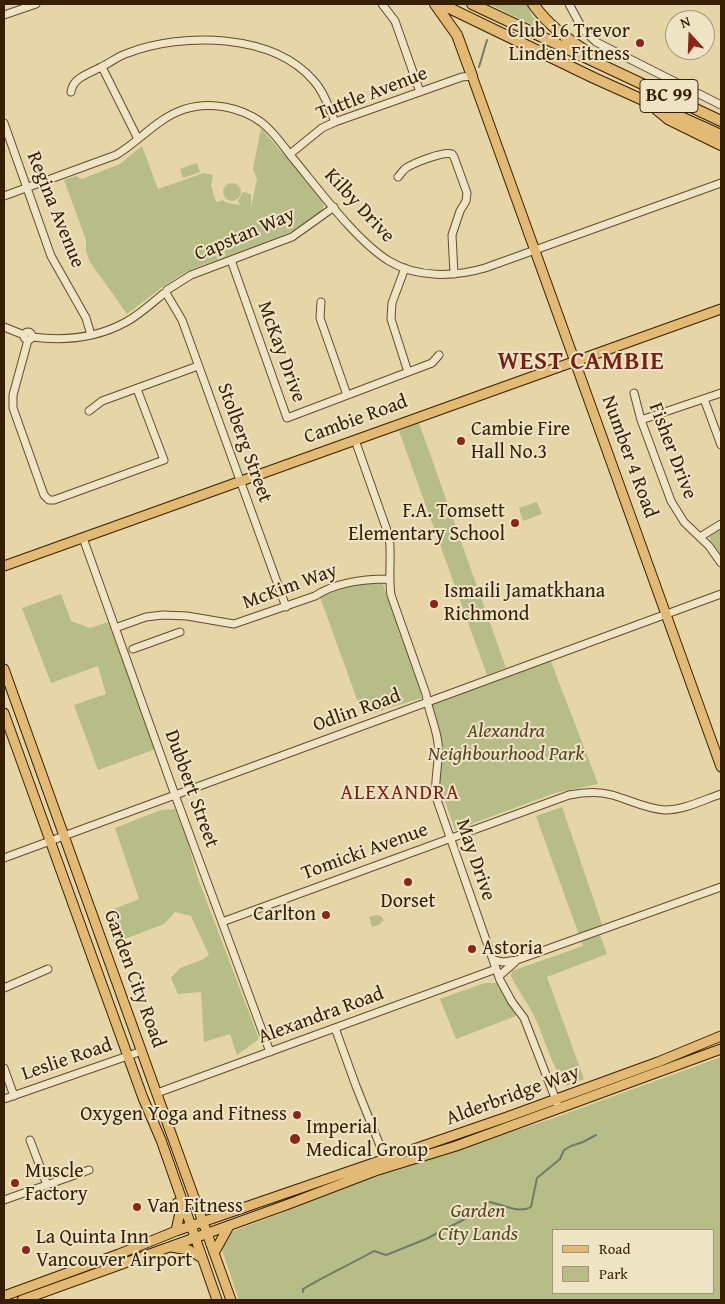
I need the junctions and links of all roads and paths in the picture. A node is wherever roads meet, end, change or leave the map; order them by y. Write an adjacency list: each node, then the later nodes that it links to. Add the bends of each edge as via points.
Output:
1 (36, 4): 8 (street)
2 (382, 4): 13 (street, via 395,21)
3 (435, 4): 11 (highway, via 457,35)
4 (441, 4): 14 (highway, BC 99)
5 (472, 4): 10 (highway, BC 99)
6 (533, 4): 10 (highway, via 555,29)
7 (569, 4): 15 (street, via 583,30 596,42)
8 (4, 16)
9 (102, 67): 12 (street, via 82,76 72,86); 17 (street, via 128,53 164,44 208,40 247,45 287,60 305,72 321,91); 20 (street)
10 (617, 72): 16 (highway, BC 99)
11 (472, 76): 13 (street, Tuttle Avenue); 28 (main road, Number 4 Road)
12 (71, 92)
13 (420, 92): 17 (street, Tuttle Avenue)
14 (649, 103): 19 (highway, BC 99); 21 (highway, via 668,119)
15 (721, 105)
16 (721, 121)
17 (335, 122): 22 (street, Tuttle Avenue, via 322,128)
18 (4, 123): 25 (street, Regina Avenue)
19 (721, 135)
20 (138, 139): 22 (street, Kilby Drive, via 160,120 186,109 223,107 246,114 263,124); 25 (street, Kilby Drive, via 111,157)
21 (721, 145)
22 (290, 154): 27 (street, Kilby Drive)
23 (398, 177): 31 (street, via 413,164 445,153 454,157 467,193 452,235)
24 (721, 183): 28 (street, Kilby Drive)
25 (27, 188): 26 (street, Kilby Drive); 36 (street, Regina Avenue, via 51,256 86,318)
26 (4, 196)
27 (334, 207): 29 (street, Capstan Way, via 292,237); 30 (street, Kilby Drive, via 377,253)
28 (536, 251): 31 (street, Kilby Drive, via 485,268); 39 (main road, Number 4 Road)
29 (231, 260): 32 (street, Capstan Way, via 191,275); 45 (street, McKay Drive, via 287,418)
30 (405, 268): 31 (street, Kilby Drive); 41 (street, via 390,311)
31 (454, 274)
32 (165, 293): 36 (street, Capstan Way, via 126,322); 40 (street, Stolberg Street, via 182,320)
33 (321, 302): 45 (street, via 320,318)
34 (721, 309): 39 (main road, Cambie Road)
35 (4, 327): 37 (street, Capstan Way)
36 (91, 335): 37 (street, Capstan Way, via 61,339)
37 (28, 337): 42 (street, via 13,395 13,408 44,495 49,500 164,460)
38 (438, 355): 41 (street, McKay Drive, via 432,363)
39 (576, 361): 49 (main road, Cambie Road); 60 (main road, Number 4 Road)
40 (198, 366): 42 (street); 51 (street, Stolberg Street)
41 (408, 372): 45 (street, McKay Drive)
42 (137, 389): 47 (street, via 102,401)
43 (634, 393): 48 (street, Fisher Drive)
44 (721, 393): 46 (street)
45 (348, 395)
46 (704, 398): 48 (street); 50 (street)
47 (89, 411)
48 (641, 420): 53 (street, Fisher Drive, via 671,501 684,522)
49 (355, 440): 51 (main road, Cambie Road); 57 (street, May Drive, via 389,536)
50 (721, 445)
51 (240, 480): 54 (main road, Cambie Road); 59 (street, Stolberg Street)
52 (721, 524): 53 (street)
53 (700, 537): 55 (street, Fisher Drive)
54 (83, 538): 56 (main road, Cambie Road); 61 (street, Dubbert Street)
55 (721, 563)
56 (4, 566)
57 (389, 579): 59 (street, McKim Way, via 351,582); 65 (street, May Drive, via 391,595)
58 (721, 594): 60 (street, Odlin Road)
59 (286, 607): 61 (street, McKim Way, via 234,624 163,615 146,617)
60 (667, 615): 65 (street, Odlin Road); 67 (main road, Number 4 Road)
61 (116, 628): 69 (street, Dubbert Street)
62 (180, 632): 63 (street)
63 (133, 649)
64 (4, 669): 70 (main road, Garden City Road)
65 (427, 703): 69 (street, Odlin Road); 71 (street, May Drive, via 438,743 434,785)
66 (4, 713): 72 (main road, Garden City Road)
67 (721, 766)
68 (721, 794): 71 (street, Tomicki Avenue, via 666,810 611,795 585,792)
69 (175, 795): 70 (street, Odlin Road); 75 (street, Dubbert Street)
70 (63, 836): 72 (street, Odlin Road); 84 (main road, Garden City Road)
71 (449, 838): 75 (street, Tomicki Avenue); 76 (street, May Drive)
72 (50, 841): 73 (street, Odlin Road); 86 (main road, Garden City Road)
73 (4, 858)
74 (721, 887): 77 (street, Alexandra Road)
75 (222, 922): 85 (street, Dubbert Street)
76 (493, 960): 77 (street, Alexandra Road); 79 (street, May Drive)
77 (517, 960): 79 (street, Alexandra Road)
78 (48, 969): 80 (street)
79 (498, 972): 81 (street, Alexandra Road); 91 (street, May Drive, via 512,1002 524,1018)
80 (4, 988)
81 (335, 1028): 85 (street, Alexandra Road); 94 (street)
82 (721, 1036): 91 (main road, Alderbridge Way)
83 (721, 1049): 91 (main road, Alderbridge Way)
84 (142, 1051): 86 (street, Leslie Road); 88 (main road, Garden City Road)
85 (270, 1052): 88 (street, Alexandra Road)
86 (127, 1056): 89 (street, Leslie Road); 92 (main road, Garden City Road)
87 (4, 1068): 89 (street)
88 (157, 1093): 98 (main road, Garden City Road)
89 (14, 1096): 90 (street, Leslie Road)
90 (4, 1099)
91 (557, 1104): 94 (main road, Alderbridge Way)
92 (148, 1110): 99 (main road, Garden City Road); 101 (main road, via 180,1212)
93 (30, 1140): 96 (street)
94 (387, 1163): 98 (main road, Alderbridge Way); 100 (main road, Alderbridge Way)
95 (89, 1170): 96 (street)
96 (46, 1185): 97 (street)
97 (4, 1200)
98 (203, 1222): 99 (main road, Alderbridge Way); 102 (main road, Garden City Road)
99 (191, 1226): 101 (main road, Alderbridge Way); 103 (main road, Garden City Road)
100 (229, 1226): 102 (main road, Alderbridge Way); 105 (main road)
101 (176, 1231): 107 (main road, Alderbridge Way)
102 (207, 1233): 103 (main road, Alderbridge Way); 105 (main road, Garden City Road)
103 (195, 1237): 104 (main road, Alderbridge Way); 106 (main road, Garden City Road)
104 (168, 1246): 106 (main road, via 189,1250); 108 (main road, Alderbridge Way)
105 (214, 1253): 110 (main road, Garden City Road)
106 (202, 1258): 109 (main road, Garden City Road)
107 (4, 1296)
108 (22, 1300)
109 (218, 1300)
110 (232, 1300)

